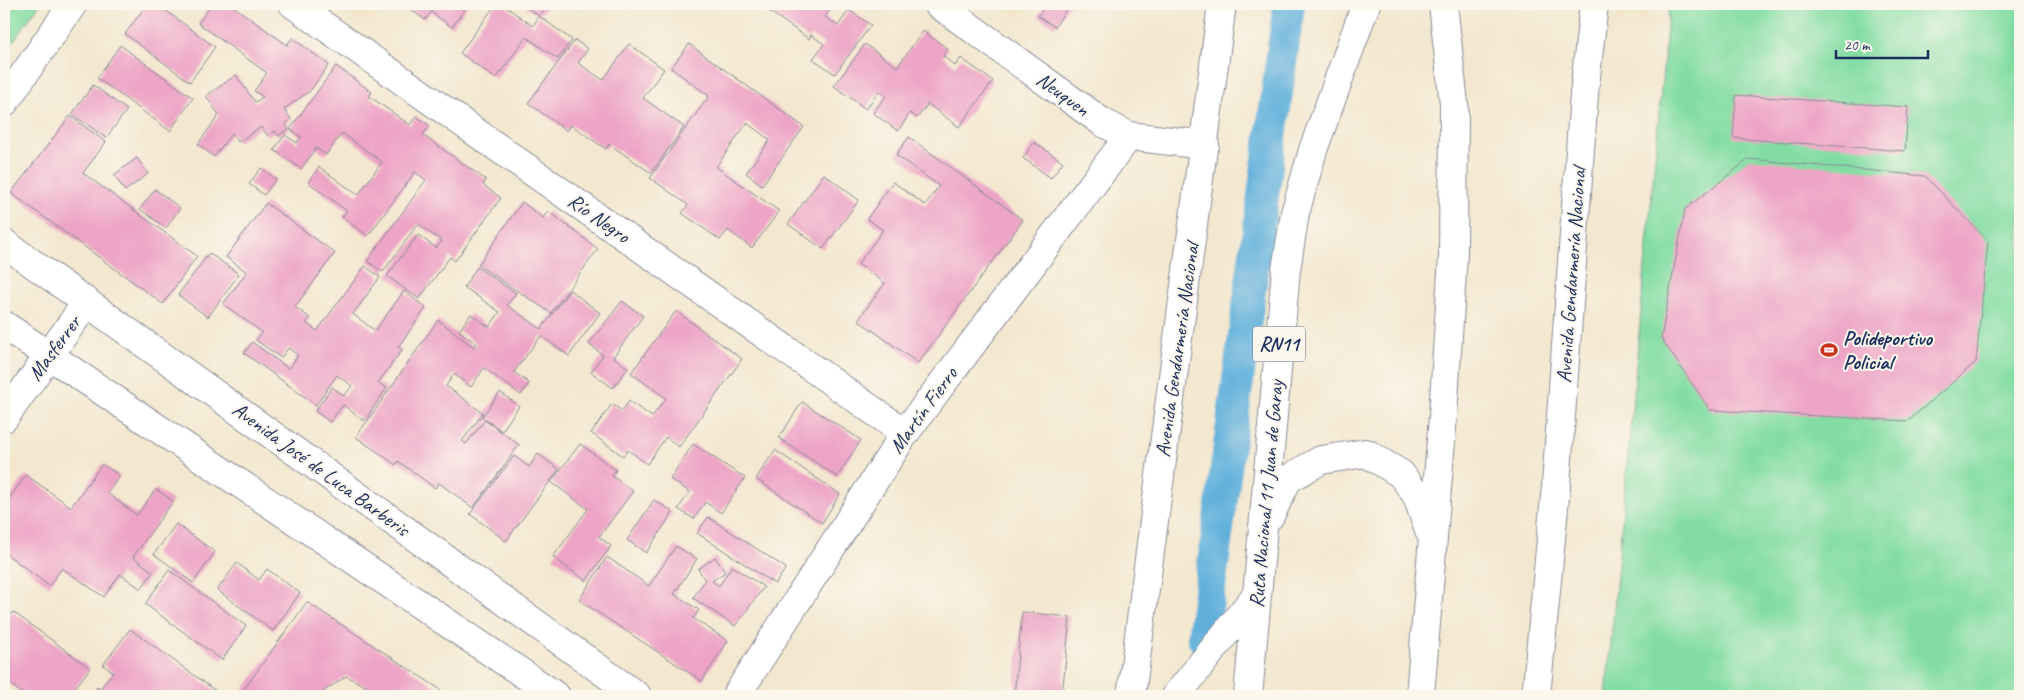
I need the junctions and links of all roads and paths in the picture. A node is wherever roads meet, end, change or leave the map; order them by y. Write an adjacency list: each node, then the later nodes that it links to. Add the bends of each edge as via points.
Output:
1 (73, 4): 8 (main road)
2 (293, 4): 16 (main road, Río Negro)
3 (938, 4): 9 (main road, Neuquen, via 1102,122)
4 (1222, 4): 10 (main road, Avenida Gendarmería Nacional)
5 (1366, 4): 17 (main road, Ruta Nacional 11 Juan de Garay / RN11, via 1313,150 1295,213 1286,270)
6 (1444, 4): 18 (main road, via 1454,104 1453,256)
7 (1594, 4): 29 (main road, Avenida Gendarmería Nacional)
8 (4, 103)
9 (1128, 136): 10 (main road, Neuquen); 16 (main road, Martín Fierro)
10 (1204, 145): 24 (main road, Avenida Gendarmería Nacional)
11 (4, 243): 12 (main road, Avenida José de Luca Barberis)
12 (87, 302): 14 (main road, Masferrer); 22 (main road, Avenida José de Luca Barberis)
13 (4, 325): 14 (main road)
14 (48, 356): 15 (main road, Masferrer); 21 (main road)
15 (4, 418)
16 (905, 433): 23 (main road, Martín Fierro)
17 (1263, 530): 18 (main road, via 1288,479 1321,460 1366,453 1401,474 1417,496); 19 (main road, Ruta Nacional 11 Juan de Garay / RN11)
18 (1433, 542): 20 (main road)
19 (1257, 594): 25 (main road); 26 (main road, Ruta Nacional 11 Juan de Garay / RN11)
20 (1424, 653): 27 (main road); 28 (main road)
21 (556, 696)
22 (637, 696)
23 (736, 696)
24 (1131, 696)
25 (1176, 696)
26 (1248, 696)
27 (1420, 696)
28 (1434, 696)
29 (1536, 696)

